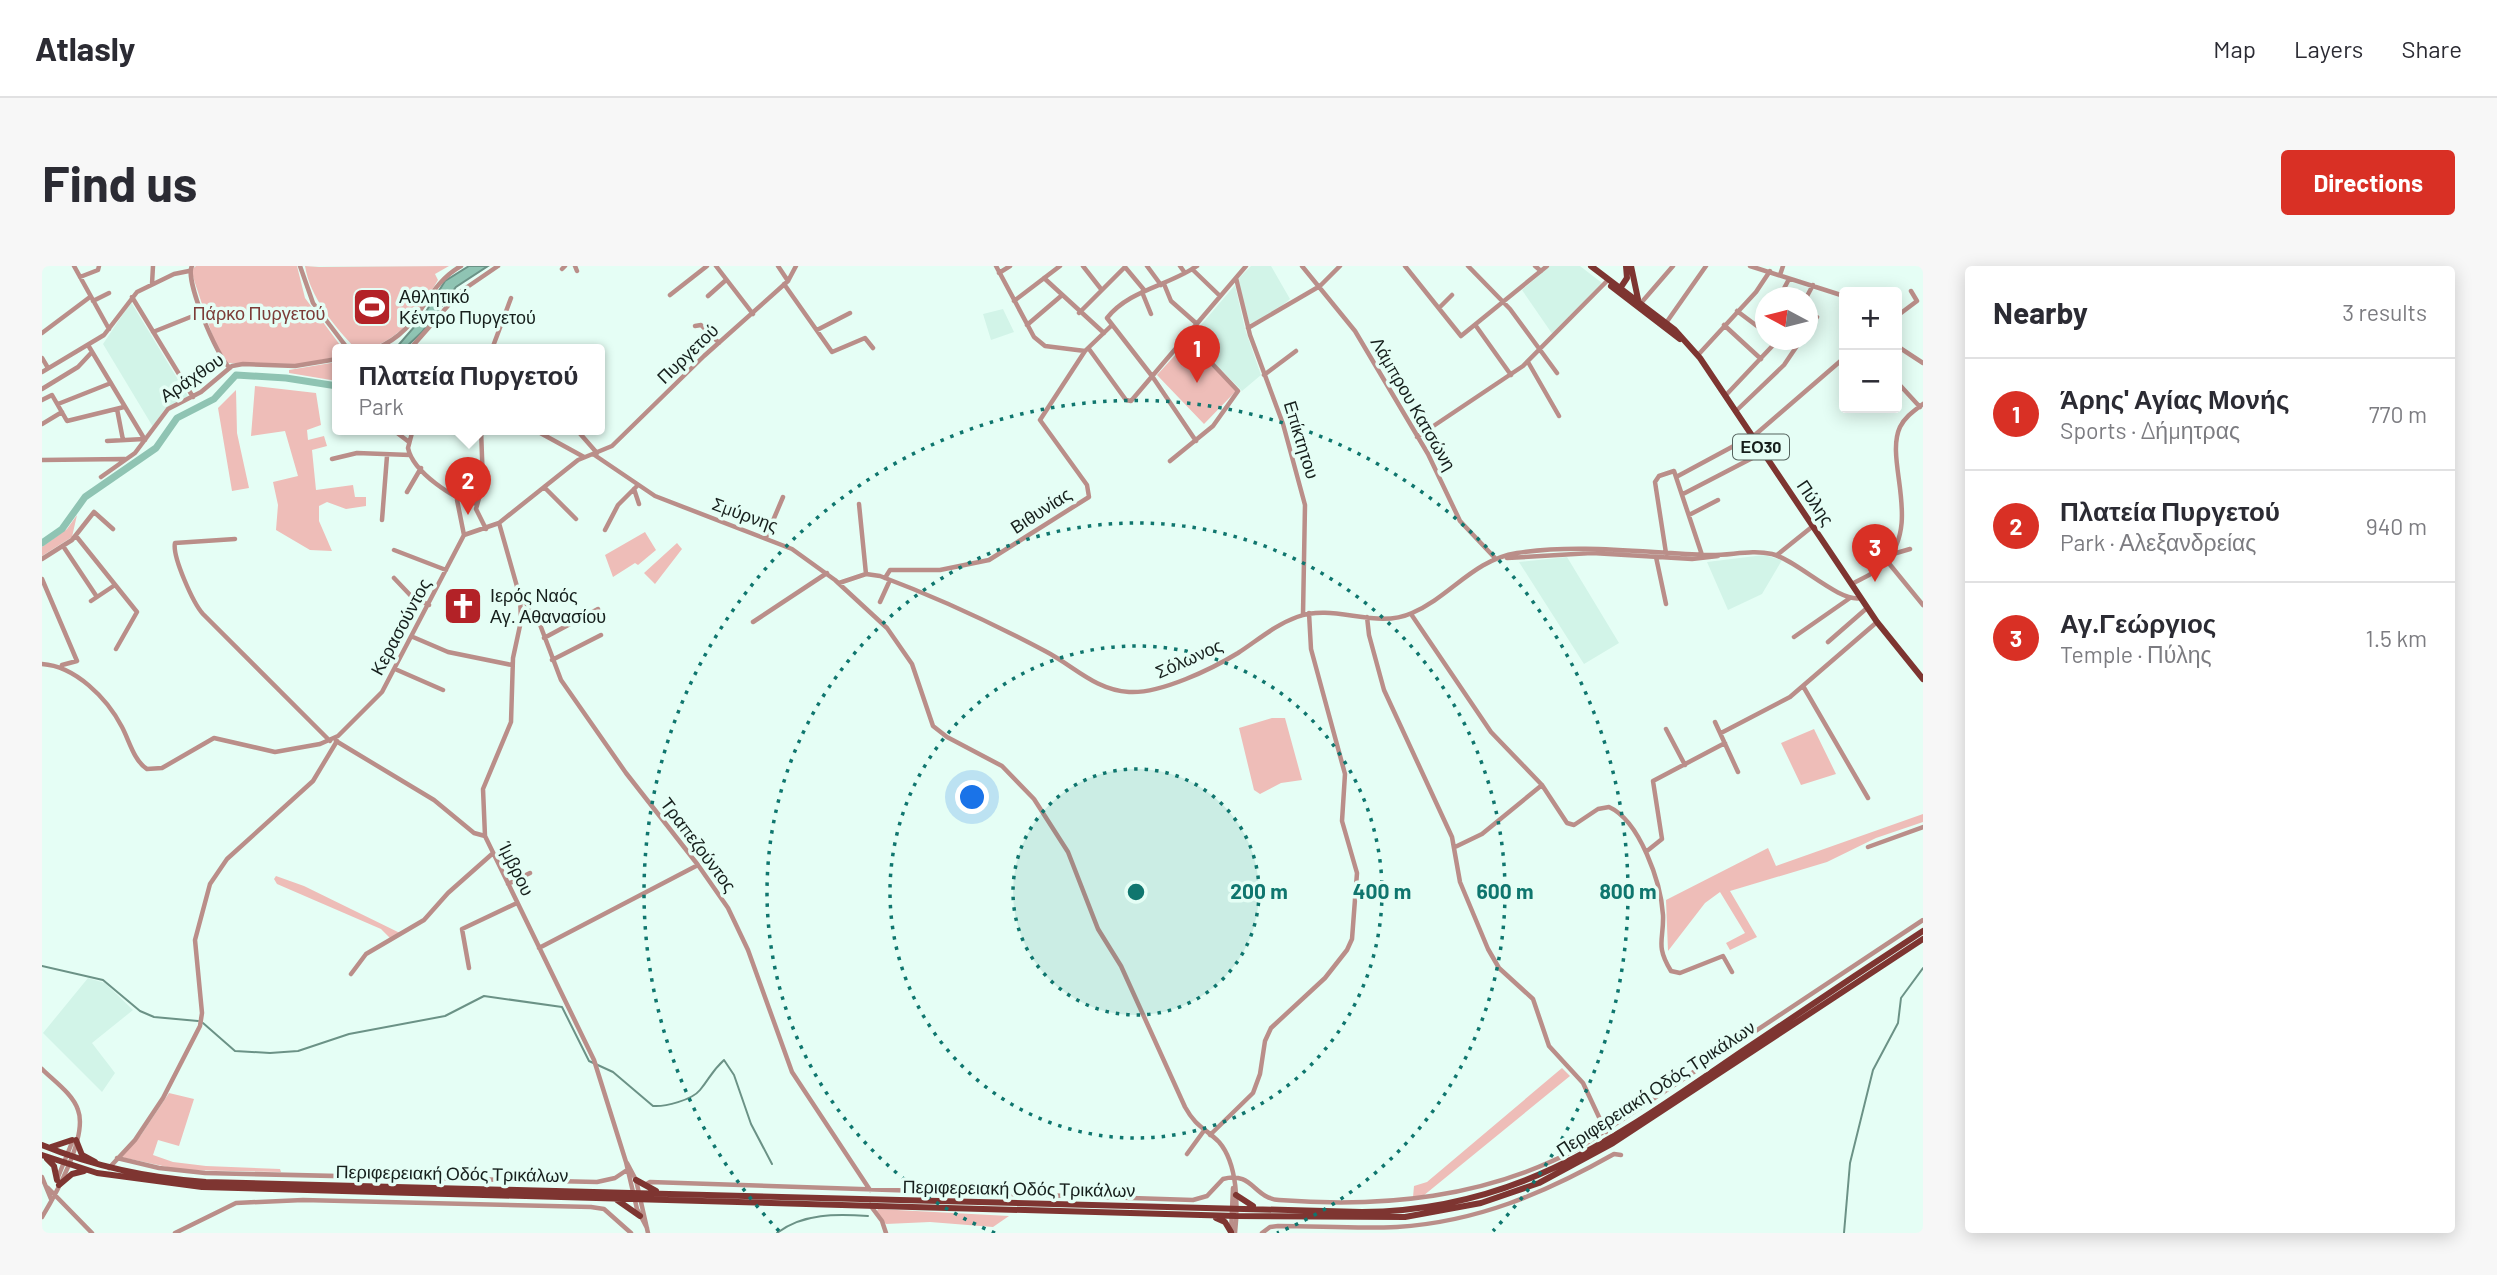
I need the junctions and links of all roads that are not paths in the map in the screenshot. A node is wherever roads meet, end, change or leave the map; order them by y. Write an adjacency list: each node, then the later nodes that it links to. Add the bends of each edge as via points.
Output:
1 (74, 266): 42 (street)
2 (99, 266): 42 (street)
3 (153, 266): 49 (street)
4 (300, 266): 96 (street, via 313,303)
5 (461, 266): 97 (street, via 442,281 406,331)
6 (498, 266): 98 (street, via 460,292)
7 (707, 266): 60 (street)
8 (716, 266): 46 (street)
9 (778, 266): 48 (street)
10 (796, 266): 48 (street, Πυργετού)
11 (996, 266): 37 (street)
12 (1010, 266): 37 (street)
13 (1060, 266): 43 (street)
14 (1083, 266): 54 (street)
15 (1147, 266): 50 (street)
16 (1180, 266): 38 (street)
17 (1247, 266): 44 (street)
18 (1302, 266): 52 (street, Λάμπρου Κατσώνη)
19 (1340, 266): 52 (street)
20 (1405, 266): 71 (street)
21 (1468, 266): 39 (street)
22 (1482, 266): 39 (street)
23 (1535, 266): 36 (street)
24 (1547, 266): 36 (street)
25 (1584, 266): 47 (main road, Πύλης / ΕΟ30)
26 (1591, 266): 47 (main road, Πύλης / ΕΟ30)
27 (1673, 266): 70 (street)
28 (1706, 266): 79 (street)
29 (1751, 266): 35 (street)
30 (1783, 266): 41 (street)
31 (1125, 267): 54 (street); 55 (street)
32 (1628, 267): 40 (main road); 47 (main road, via 1621,281); 56 (main road)
33 (191, 268): 49 (street); 73 (street)
34 (1195, 268): 38 (street); 64 (street)
35 (1768, 269): 41 (street); 72 (street)
36 (1541, 271): 69 (street)
37 (999, 272): 68 (street)
38 (1185, 273): 50 (street)
39 (1475, 273): 69 (street)
40 (1632, 274): 56 (main road); 70 (main road)
41 (1780, 275): 45 (street)
42 (79, 277): 67 (street)
43 (1044, 278): 63 (street); 68 (street)
44 (1236, 278): 64 (street); 87 (street, Επίκτητου)
45 (1789, 279): 51 (street); 53 (street)
46 (726, 280): 62 (street); 77 (street)
47 (1608, 281): 56 (main road, Πύλης / ΕΟ30); 104 (street)
48 (786, 283): 77 (street, Πυργετού); 89 (street)
49 (152, 284): 65 (street)
50 (1163, 285): 55 (street); 80 (street, via 1170,300)
51 (1814, 285): 59 (street)
52 (1320, 286): 87 (street); 143 (street, Λάμπρου Κατσώνη, via 1355,331)
53 (1785, 287)
54 (1101, 289): 76 (street)
55 (1143, 291): 78 (street); 85 (street, via 1107,318)
56 (1621, 291): 70 (main road, Πύλης / ΕΟ30); 94 (main road, Πύλης / ΕΟ30)
57 (1911, 291): 74 (street, via 1917,301)
58 (109, 293): 67 (street)
59 (1839, 294)
60 (670, 295)
61 (1452, 295): 71 (street)
62 (708, 296)
63 (1061, 296): 76 (street); 82 (street)
64 (1220, 296): 80 (street)
65 (132, 297): 88 (street); 90 (street)
66 (511, 298): 99 (street)
67 (92, 299): 88 (street); 91 (street)
68 (1014, 301): 82 (street)
69 (1504, 302): 86 (street); 104 (street)
70 (1640, 302): 79 (main road, Πύλης / ΕΟ30)
71 (1439, 308): 86 (street, via 1460,336)
72 (1737, 311): 81 (street); 83 (street)
73 (203, 312): 90 (street); 117 (street, via 219,356)
74 (1902, 312)
75 (850, 313): 89 (street)
76 (1079, 313): 92 (street)
77 (752, 314): 95 (street, Πυργετού)
78 (1151, 314)
79 (1666, 323): 94 (main road, Πύλης / ΕΟ30)
80 (1197, 324): 93 (street)
81 (1755, 324)
82 (1027, 325): 103 (street, via 1043,346)
83 (1724, 325): 109 (street); 111 (street)
84 (695, 326): 95 (street, via 701,325)
85 (1111, 326): 92 (street); 122 (street)
86 (1476, 326): 121 (street)
87 (1248, 328): 120 (street, Επίκτητου)
88 (109, 329): 100 (street)
89 (817, 330): 101 (street, via 832,353 864,338)
90 (153, 331): 127 (street)
91 (42, 332)
92 (1104, 333): 103 (street)
93 (1186, 336): 122 (street); 146 (street, via 1238,391)
94 (1685, 341): 109 (main road, Πύλης / ΕΟ30)
95 (719, 342): 150 (street, Πυργετού, via 625,435)
96 (344, 344)
97 (387, 344)
98 (414, 344)
99 (494, 344)
100 (88, 345): 108 (street); 116 (street)
101 (873, 348)
102 (1902, 349): 114 (street)
103 (1087, 350): 122 (street, via 1129,402); 201 (street, Βιθυνίας, via 1041,421 1087,485 1089,497 989,560 940,570 890,569)
104 (1540, 350): 113 (street); 119 (street)
105 (1769, 350): 111 (street)
106 (1794, 350): 133 (street)
107 (1296, 351): 120 (street)
108 (92, 352): 123 (street); 125 (street, via 71,372)
109 (1698, 355): 126 (main road, Πύλης / ΕΟ30)
110 (42, 358): 116 (street)
111 (1761, 359): 126 (street)
112 (332, 360): 117 (street, Αράχθου)
113 (1528, 362): 121 (street); 135 (street)
114 (1923, 363)
115 (1839, 364): 142 (street)
116 (48, 368): 118 (street)
117 (230, 368): 127 (street, Αράχθου)
118 (42, 372)
119 (1557, 373)
120 (1264, 375): 218 (street, Επίκτητου, via 1305,505)
121 (1511, 375): 143 (street)
122 (1152, 376): 146 (street)
123 (111, 383): 129 (street); 131 (street)
124 (1902, 387): 130 (street)
125 (42, 389)
126 (1726, 395): 133 (main road, Πύλης / ΕΟ30)
127 (193, 397): 145 (street, Αράχθου, via 168,409)
128 (42, 401): 129 (street, via 52,395)
129 (58, 404): 134 (street)
130 (1922, 405): 187 (street, via 1905,420 1898,435 1904,504)
131 (124, 407): 132 (street); 145 (street)
132 (117, 409): 134 (street, via 67,421); 144 (street)
133 (1737, 411): 142 (main road, Πύλης / ΕΟ30)
134 (62, 412): 136 (street)
135 (1559, 416)
136 (42, 424)
137 (400, 435): 148 (street)
138 (411, 435): 148 (street)
139 (481, 435): 168 (street, via 483,484)
140 (544, 435): 153 (street)
141 (581, 435): 150 (street, Σμύρνης)
142 (1753, 436): 149 (main road, Πύλης / ΕΟ30); 159 (street)
143 (1417, 437): 193 (street, Λάμπρου Κατσώνη, via 1458,518)
144 (123, 440): 145 (street); 147 (street)
145 (144, 440): 154 (street, Αράχθου)
146 (1196, 441): 157 (street)
147 (107, 442)
148 (409, 442): 151 (street)
149 (1764, 452): 163 (street); 175 (main road, Πύλης / ΕΟ30)
150 (595, 454): 153 (street, Πυργετού); 162 (street, Σμύρνης)
151 (410, 455): 152 (street); 158 (street)
152 (387, 456): 155 (street, via 357,453); 173 (street)
153 (584, 457): 161 (street, Πυργετού)
154 (125, 459): 156 (street); 160 (street, Αράχθου)
155 (332, 459)
156 (42, 460)
157 (1170, 461)
158 (421, 468): 164 (street); 166 (street)
159 (1678, 476): 163 (street); 186 (street, via 1672,471 1655,478)
160 (101, 477)
161 (544, 487): 172 (street); 174 (street, Πυργετού)
162 (635, 488): 169 (street); 178 (street, via 617,506); 181 (street, Σμύρνης)
163 (1684, 491): 171 (street)
164 (407, 492)
165 (783, 497): 181 (street)
166 (457, 500): 168 (street); 179 (street)
167 (1718, 500): 171 (street)
168 (477, 504): 177 (street)
169 (639, 504)
170 (859, 504): 198 (street)
171 (1689, 515): 188 (street)
172 (576, 519)
173 (382, 520)
174 (499, 523): 177 (street, Πυργετού); 206 (street, Τραπεζούντος)
175 (1813, 526): 190 (street); 203 (main road, Πύλης / ΕΟ30)
176 (113, 529): 180 (street, via 94,512)
177 (486, 529): 179 (street, Πυργετού)
178 (605, 530)
179 (464, 535): 196 (street, Κερασούντος)
180 (76, 536): 183 (street); 204 (street)
181 (766, 537): 197 (street, Σμύρνης)
182 (234, 539): 239 (street, via 175,543 189,597)
183 (64, 546): 194 (street); 205 (street)
184 (1910, 549): 187 (street)
185 (394, 550): 196 (street)
186 (1666, 552): 188 (street, Σόλωνος); 191 (street, Σόλωνος, via 1591,549)
187 (1892, 554): 195 (street)
188 (1702, 555): 189 (street, Σόλωνος)
189 (1722, 555): 190 (street, Σόλωνος); 192 (street, Σόλωνος)
190 (1777, 555): 207 (street, Σόλωνος)
191 (1503, 557): 192 (street, Σόλωνος, via 1589,553); 193 (street, Σόλωνος)
192 (1656, 557): 211 (street)
193 (1495, 558): 217 (street, Σόλωνος)
194 (42, 559)
195 (1887, 561): 203 (street); 212 (street)
196 (446, 570): 213 (street, Κερασούντος)
197 (827, 573): 202 (street, Σμύρνης); 220 (street)
198 (866, 574): 201 (street); 202 (street)
199 (394, 578): 213 (street)
200 (42, 579): 231 (street, via 77,660)
201 (887, 579): 210 (street); 218 (street, Σόλωνος, via 1046,652 1097,684 1126,692 1152,691 1218,664)
202 (839, 583): 263 (street, Σμύρνης, via 877,618 909,658 933,726 1002,766 1034,799 1065,847 1098,929 1121,966 1174,1086)
203 (1852, 584): 208 (main road, Πύλης / ΕΟ30)
204 (115, 585): 205 (street); 227 (street, via 137,613)
205 (97, 597): 209 (street)
206 (520, 597): 225 (street, Τραπεζούντος, via 534,610); 230 (street, Ίμβρου, via 521,626)
207 (1850, 598): 208 (street); 224 (street)
208 (1861, 598): 214 (main road, Πύλης / ΕΟ30)
209 (91, 601)
210 (880, 602)
211 (1666, 604)
212 (1923, 604)
213 (429, 606): 223 (street, Κερασούντος)
214 (1867, 608): 221 (main road, Πύλης / ΕΟ30); 226 (street)
215 (598, 609): 225 (street)
216 (1309, 613): 218 (street, Σόλωνος); 219 (street, Σόλωνος); 265 (street, via 1311,649 1345,774 1343,824 1357,873 1352,939 1325,978 1271,1028 1255,1089)
217 (1411, 614): 219 (street, Σόλωνος); 243 (street, via 1490,732)
218 (1303, 615)
219 (1367, 617): 247 (street, via 1387,698)
220 (753, 622)
221 (1877, 622): 233 (main road, Πύλης / ΕΟ30); 234 (street)
222 (601, 635): 228 (street)
223 (413, 636): 230 (street, via 448,652); 232 (street, Κερασούντος)
224 (1794, 637)
225 (544, 638): 228 (street, Τραπεζούντος)
226 (1828, 642)
227 (116, 649)
228 (552, 660): 251 (street, Τραπεζούντος, via 626,773)
229 (42, 664): 231 (street)
230 (512, 665): 246 (street, Ίμβρου, via 510,728 483,789)
231 (60, 666): 239 (street, via 114,714 140,763 148,769 164,767 214,738 269,752)
232 (396, 669): 235 (street); 239 (street, Κερασούντος, via 377,698)
233 (1923, 679)
234 (1803, 686): 238 (street, via 1781,703); 244 (street)
235 (443, 690)
236 (1715, 722): 238 (street)
237 (1666, 729): 241 (street)
238 (1721, 733): 240 (street)
239 (333, 740): 246 (street); 271 (street, Κερασούντος, via 313,781 227,859 210,884 195,943 200,1026 163,1098)
240 (1725, 743): 241 (street); 242 (street)
241 (1685, 765): 249 (street, via 1652,784 1662,839)
242 (1738, 772)
243 (1542, 785): 247 (street, via 1482,834); 249 (street, via 1569,824 1601,808 1611,808)
244 (1868, 798)
245 (1923, 827): 248 (street)
246 (485, 836): 250 (street, Ίμβρου)
247 (1455, 847): 264 (street, via 1462,889 1492,958 1533,999 1547,1042 1583,1083)
248 (1868, 847)
249 (1647, 851): 260 (street, via 1662,912 1660,943 1671,971 1680,973 1723,956)
250 (492, 854): 253 (street, Ίμβρου); 261 (street, via 424,920 366,954)
251 (698, 864): 258 (street); 283 (street, Τραπεζούντος, via 743,938 792,1072)
252 (530, 873): 253 (street)
253 (508, 884): 254 (street, Ίμβρου)
254 (517, 903): 258 (street, Ίμβρου); 259 (street, via 462,929)
255 (1923, 920): 264 (street)
256 (1923, 931): 289 (main road, Περιφερειακή Οδός Τρικάλων, via 1610,1138 1537,1178 1479,1198 1405,1211)
257 (1923, 939): 290 (main road, Περιφερειακή Οδός Τρικάλων, via 1613,1143 1539,1183 1480,1203 1405,1217)
258 (539, 948): 273 (street, Ίμβρου, via 594,1060)
259 (469, 968)
260 (1732, 972)
261 (352, 974)
262 (42, 1069): 266 (street, via 77,1106 80,1117)
263 (1203, 1132): 265 (street); 268 (street)
264 (1606, 1132): 278 (street, via 1520,1176 1428,1198 1276,1200 1263,1196 1248,1180)
265 (1210, 1135): 278 (street, via 1225,1151)
266 (74, 1140): 267 (main road, via 64,1146); 272 (street); 274 (main road, via 82,1155)
267 (44, 1146): 272 (main road, Περιφερειακή Οδός Τρικάλων)
268 (1187, 1154)
269 (43, 1155): 272 (main road, Περιφερειακή Οδός Τρικάλων); 280 (main road, via 54,1166)
270 (1621, 1155): 300 (street, via 1614,1154 1521,1200 1458,1219 1394,1227 1278,1226)
271 (117, 1158): 274 (street); 275 (street, via 205,1173 464,1180 597,1182)
272 (67, 1160): 274 (main road, Περιφερειακή Οδός Τρικάλων); 276 (main road, Περιφερειακή Οδός Τρικάλων); 280 (street)
273 (626, 1162): 275 (street); 279 (street)
274 (108, 1168): 282 (main road, Περιφερειακή Οδός Τρικάλων, via 206,1182)
275 (627, 1170): 282 (street)
276 (89, 1171): 280 (main road, via 72,1174); 285 (main road, Περιφερειακή Οδός Τρικάλων, via 202,1187)
277 (42, 1177): 281 (street)
278 (1232, 1177): 283 (street, via 1220,1181 1204,1198 1193,1200); 284 (street)
279 (636, 1180): 282 (main road)
280 (57, 1186): 281 (street); 287 (street); 295 (street)
281 (48, 1188): 287 (street)
282 (638, 1190): 283 (street, via 650,1182); 286 (street); 290 (main road, Περιφερειακή Οδός Τρικάλων)
283 (870, 1190)
284 (1235, 1191): 289 (main road, via 1245,1203); 290 (street)
285 (615, 1199): 286 (main road, Περιφερειακή Οδός Τρικάλων); 292 (main road)
286 (638, 1200): 288 (main road, Περιφερειακή Οδός Τρικάλων); 292 (street); 294 (street)
287 (50, 1203): 293 (street)
288 (870, 1205): 291 (main road, Περιφερειακή Οδός Τρικάλων); 298 (street)
289 (1262, 1209): 290 (main road, Περιφερειακή Οδός Τρικάλων)
290 (1234, 1212): 291 (main road, Περιφερειακή Οδός Τρικάλων); 299 (street)
291 (1204, 1215): 299 (main road, via 1223,1221)
292 (640, 1216): 294 (street)
293 (42, 1217)
294 (647, 1231)
295 (92, 1233)
296 (175, 1233): 297 (street, via 236,1203 303,1200 597,1208 610,1213)
297 (631, 1233)
298 (886, 1233)
299 (1232, 1233)
300 (1262, 1233)

